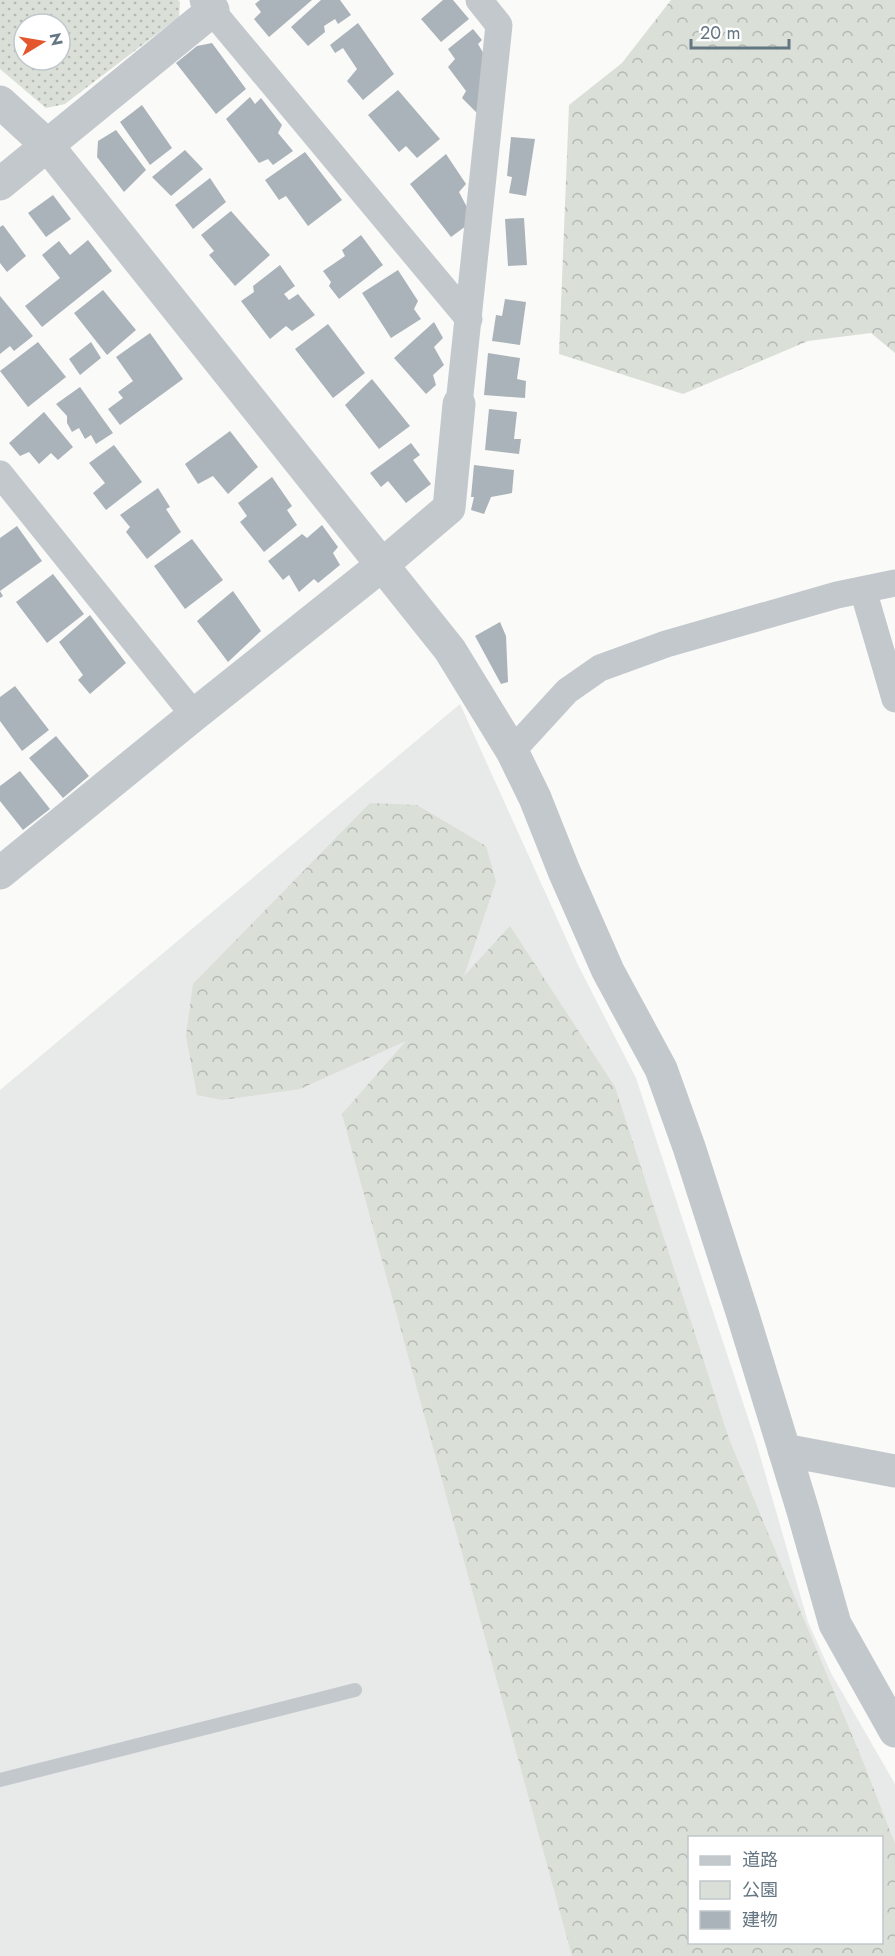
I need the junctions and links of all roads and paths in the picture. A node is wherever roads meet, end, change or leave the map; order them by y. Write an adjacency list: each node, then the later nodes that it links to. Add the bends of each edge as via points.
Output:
1 (479, 0): 6 (street, via 499,25)
2 (214, 3): 4 (street); 6 (street)
3 (0, 102): 4 (street)
4 (47, 145): 5 (street); 9 (street)
5 (0, 184)
6 (468, 320): 7 (street)
7 (459, 404): 9 (street, via 449,508)
8 (0, 474): 13 (street)
9 (382, 565): 13 (street); 14 (street, via 450,650)
10 (895, 583): 11 (street)
11 (863, 590): 12 (street); 14 (street, via 666,644 600,668 567,691)
12 (895, 699)
13 (194, 714): 15 (street)
14 (512, 751): 16 (street, via 608,971 661,1069)
15 (3, 864)
16 (784, 1450): 17 (street); 19 (street, via 835,1624)
17 (895, 1471)
18 (355, 1690): 20 (lane)
19 (895, 1731)
20 (0, 1780)

